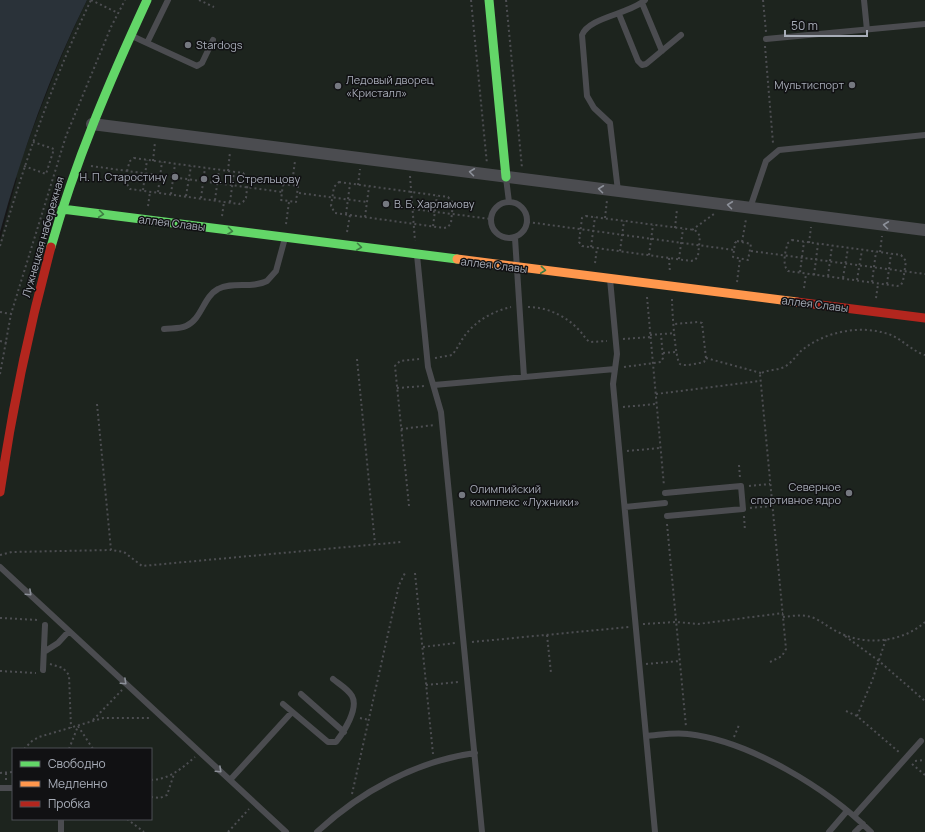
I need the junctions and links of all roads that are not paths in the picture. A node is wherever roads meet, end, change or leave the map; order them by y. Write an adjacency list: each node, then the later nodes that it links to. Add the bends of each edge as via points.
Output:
1 (147, 0): 9 (street, Лужнецкая набережная)
2 (168, 0): 13 (lane)
3 (489, 0): 17 (street)
4 (864, 0): 8 (lane)
5 (644, 1): 6 (lane); 14 (lane)
6 (619, 14): 14 (lane, via 640,64 646,64); 18 (lane, via 589,26 584,30 582,38 587,96 611,127)
7 (925, 24): 8 (lane)
8 (867, 30): 11 (lane)
9 (131, 35): 13 (lane); 15 (street, Лужнецкая набережная)
10 (681, 35): 14 (lane)
11 (766, 39)
12 (213, 40): 13 (lane, via 202,63 197,66)
13 (147, 43)
14 (662, 51)
15 (92, 124): 17 (street, one-way to 15); 21 (street, Лужнецкая набережная)
16 (925, 135): 20 (lane, via 782,149 774,152 763,167)
17 (506, 177): 18 (street, one-way to 17); 19 (lane)
18 (613, 191): 20 (street, one-way to 18)
19 (509, 202): 24 (lane, via 519,204 523,208 528,222 524,232); 24 (lane, via 496,207 490,219 493,229 500,236)
20 (749, 208): 22 (street, one-way to 20)
21 (62, 209): 23 (street, аллея Славы, one-way to 23); 33 (street, Лужнецкая набережная, via 29,329 8,431)
22 (925, 230)
23 (285, 238): 25 (street, аллея Славы, one-way to 25); 29 (lane, via 276,271 267,281 218,289 210,295 197,318 190,324)
24 (515, 238): 26 (lane)
25 (417, 255): 26 (street, аллея Славы); 32 (lane, via 427,358)
26 (517, 267): 27 (street, аллея Славы, one-way to 27); 31 (lane)
27 (610, 277): 28 (street, аллея Славы); 30 (lane, via 617,354)
28 (925, 318)
29 (164, 329)
30 (615, 368): 31 (lane); 36 (lane, via 613,380)
31 (524, 377): 32 (lane)
32 (434, 385): 50 (lane, via 442,425)
33 (0, 492)
34 (665, 493): 37 (lane, via 741,486 743,509)
35 (665, 503): 36 (lane)
36 (625, 507): 48 (lane)
37 (667, 516)
38 (0, 567): 40 (lane, one-way to 40)
39 (46, 625): 41 (lane)
40 (69, 631): 41 (lane, via 58,643); 51 (lane, one-way to 51)
41 (44, 652): 42 (lane)
42 (43, 670)
43 (333, 679): 47 (lane, via 349,692 353,700)
44 (302, 694): 47 (lane)
45 (283, 704): 46 (lane)
46 (292, 712): 47 (lane, via 328,742 336,742); 51 (lane)
47 (344, 732)
48 (646, 736): 54 (lane, via 687,734 731,745 785,769 815,786); 62 (lane)
49 (921, 741): 55 (lane)
50 (474, 753): 60 (lane, via 434,761 381,785 350,805); 61 (lane)
51 (230, 780): 59 (lane)
52 (0, 788): 53 (lane)
53 (12, 788)
54 (847, 811): 55 (lane); 63 (lane)
55 (854, 816): 57 (lane)
56 (61, 820): 58 (lane)
57 (863, 824): 64 (lane); 65 (lane)
58 (61, 832)
59 (286, 832)
60 (317, 832)
61 (482, 832)
62 (655, 832)
63 (829, 832)
64 (855, 832)
65 (872, 832)

